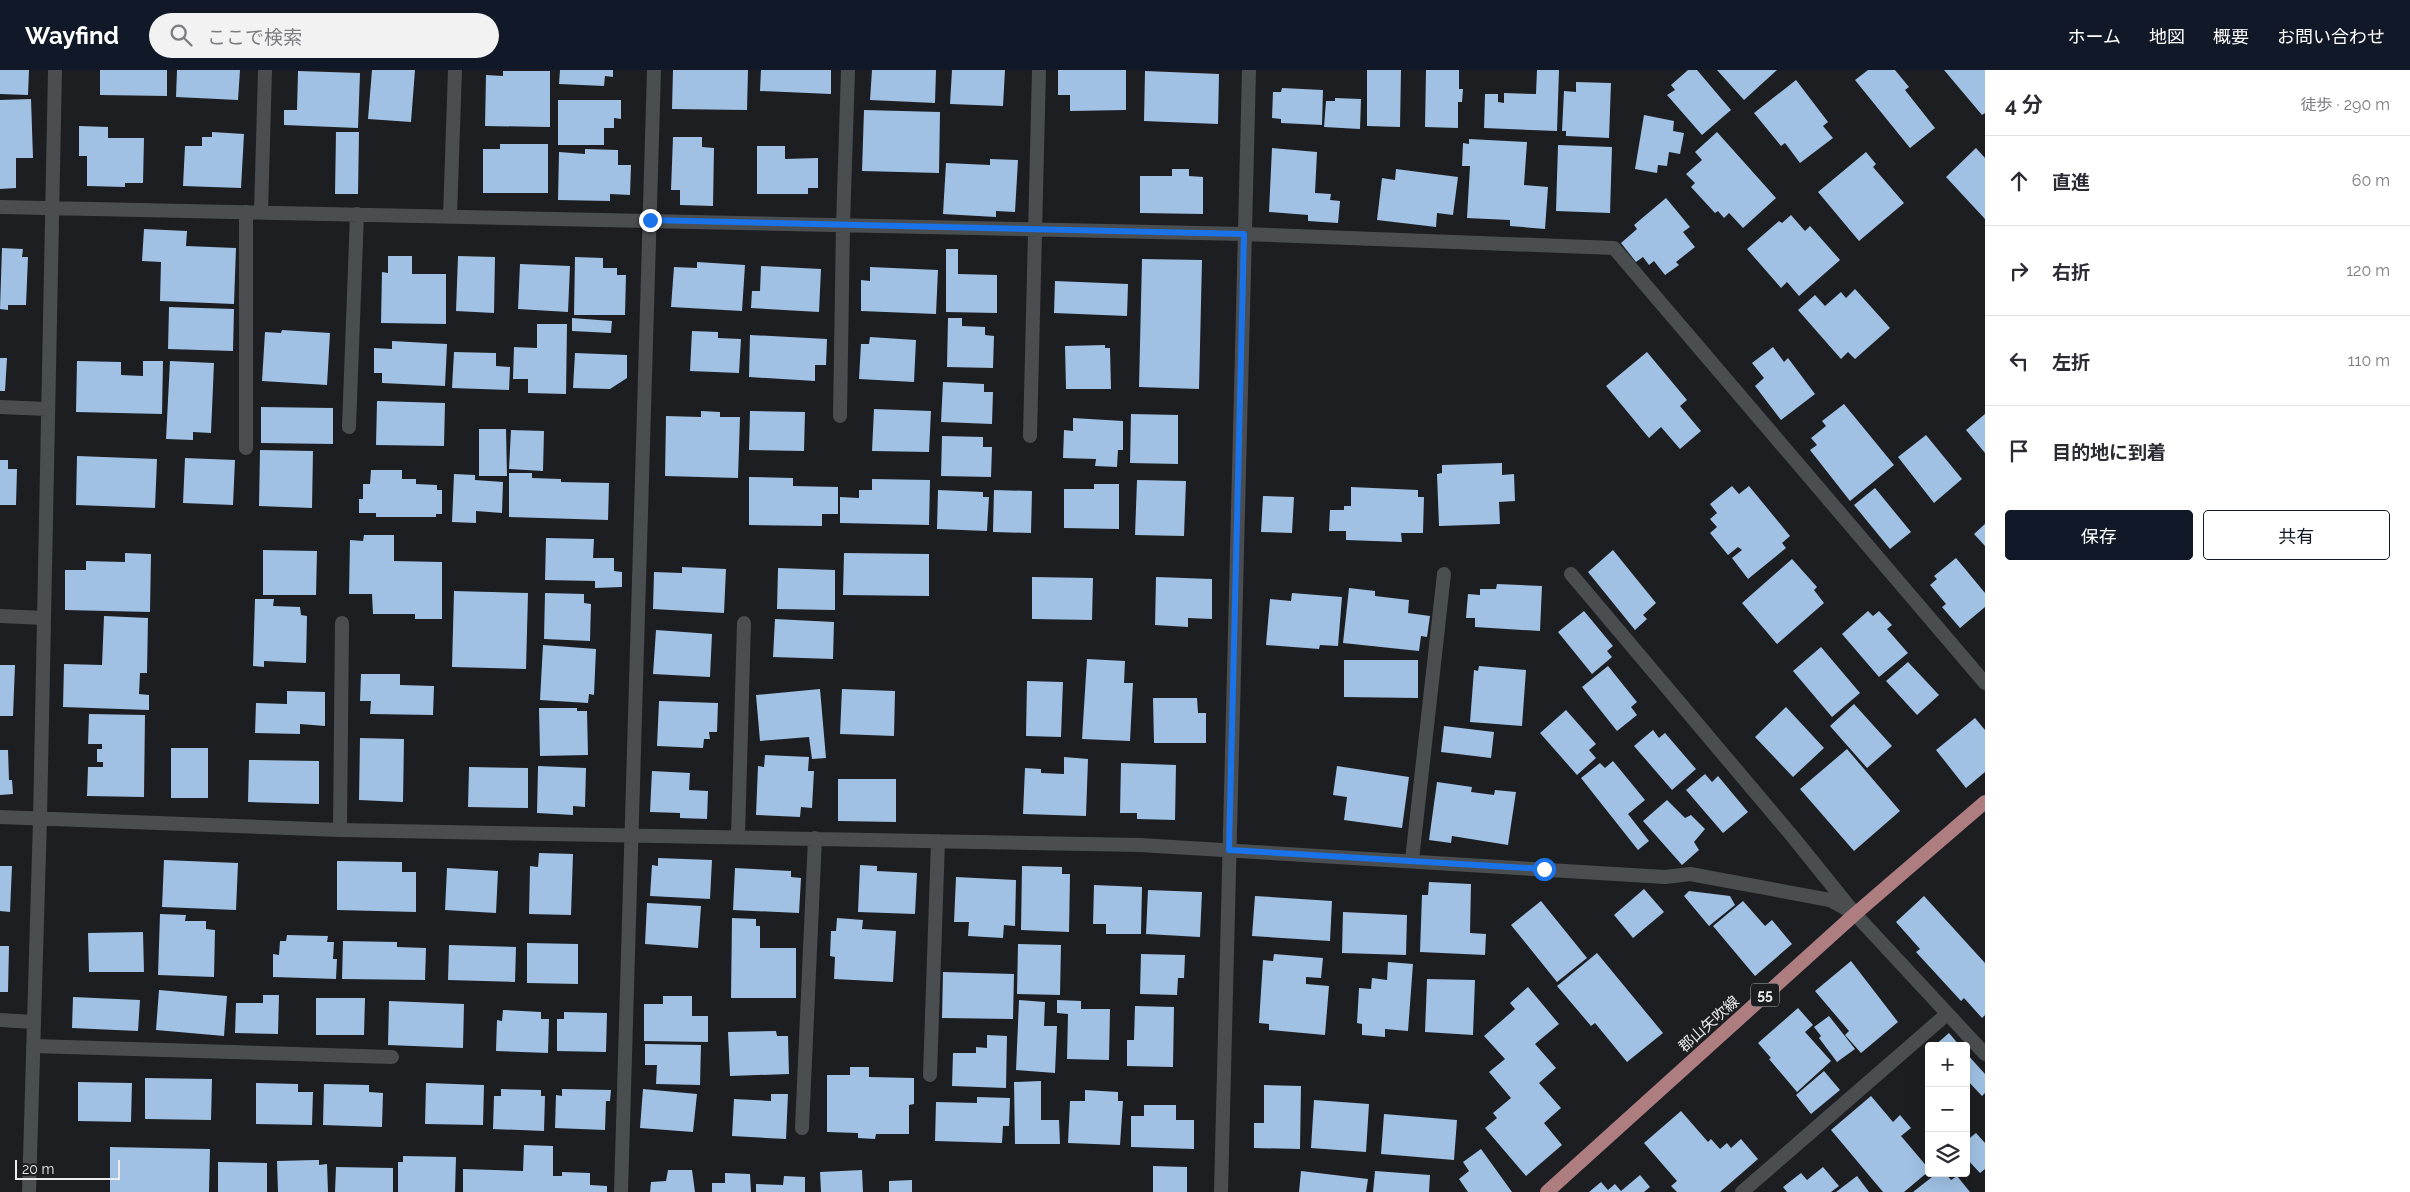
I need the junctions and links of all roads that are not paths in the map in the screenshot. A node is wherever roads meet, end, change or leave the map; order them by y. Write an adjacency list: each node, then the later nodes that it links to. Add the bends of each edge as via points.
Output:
1 (55, 70): 9 (street)
2 (264, 70): 11 (street)
3 (455, 70): 13 (street)
4 (654, 70): 14 (street)
5 (848, 70): 15 (street)
6 (1039, 70): 16 (street)
7 (1249, 70): 17 (street)
8 (0, 207): 9 (street)
9 (51, 209): 10 (street); 19 (street)
10 (246, 212): 11 (street); 23 (street)
11 (261, 212): 12 (street)
12 (357, 214): 13 (street); 21 (street)
13 (450, 216): 14 (street)
14 (650, 220): 15 (street); 35 (street)
15 (843, 225): 16 (street); 20 (street)
16 (1034, 229): 17 (street); 22 (street)
17 (1244, 234): 30 (street, via 1614,248); 39 (street)
18 (0, 407): 19 (street)
19 (47, 409): 27 (street)
20 (840, 416)
21 (349, 426)
22 (1030, 436)
23 (246, 448)
24 (1444, 574): 40 (street)
25 (1571, 574): 41 (street)
26 (0, 616): 27 (street)
27 (44, 618): 33 (street)
28 (342, 623): 34 (street)
29 (744, 623): 36 (street)
30 (1985, 683)
31 (1985, 802): 41 (main road, 郡山矢吹線 / 55)
32 (0, 817): 33 (street)
33 (40, 818): 34 (street); 44 (street)
34 (340, 830): 35 (street)
35 (631, 834): 36 (street); 51 (street)
36 (738, 836): 37 (street)
37 (815, 838): 38 (street); 49 (street)
38 (938, 841): 39 (street); 48 (street)
39 (1229, 850): 40 (street); 52 (street)
40 (1412, 860): 41 (street, via 1665,877 1690,874 1830,900)
41 (1855, 914): 42 (street); 53 (main road, 郡山矢吹線 / 55)
42 (1947, 1014): 46 (street); 54 (street)
43 (0, 1020): 44 (street)
44 (34, 1022): 45 (street)
45 (33, 1046): 47 (street); 50 (street)
46 (1985, 1054)
47 (392, 1057)
48 (930, 1075)
49 (802, 1128)
50 (28, 1192)
51 (621, 1192)
52 (1221, 1192)
53 (1547, 1192)
54 (1742, 1192)

